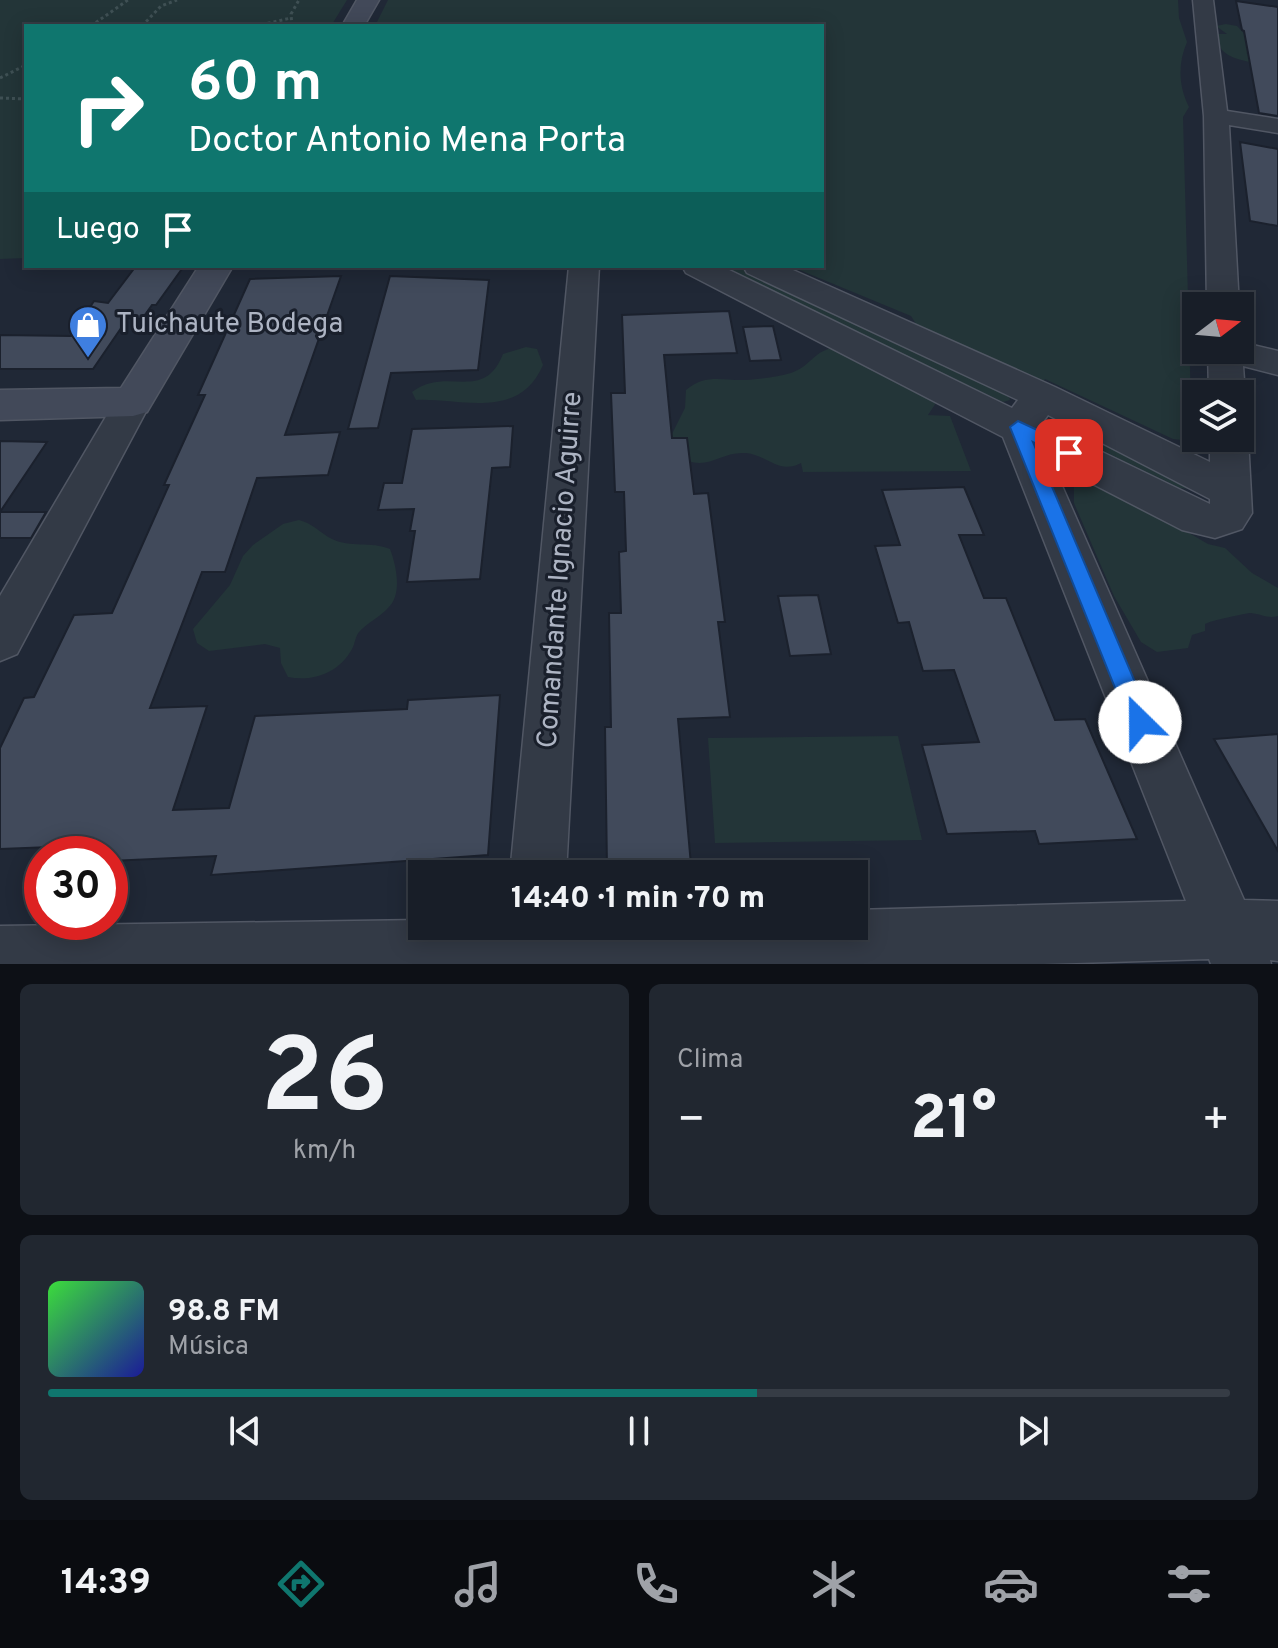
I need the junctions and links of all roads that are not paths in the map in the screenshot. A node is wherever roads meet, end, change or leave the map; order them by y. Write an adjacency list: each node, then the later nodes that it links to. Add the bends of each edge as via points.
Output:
1 (368, 0): 3 (street)
2 (1203, 0): 4 (street)
3 (354, 24)
4 (1216, 116): 5 (street); 10 (street)
5 (1278, 126)
6 (215, 268): 13 (street)
7 (584, 268): 18 (street, Comandante Ignacio Aguirre)
8 (702, 268): 15 (street)
9 (762, 268): 15 (street)
10 (1222, 292)
11 (1254, 357): 12 (street)
12 (1278, 363)
13 (133, 402): 14 (street); 17 (street)
14 (0, 405)
15 (1030, 412): 16 (street, via 1197,518 1223,506); 19 (street)
16 (1228, 452)
17 (0, 639)
18 (539, 860)
19 (1248, 941): 20 (street)
20 (532, 946): 21 (street)
21 (0, 956)

